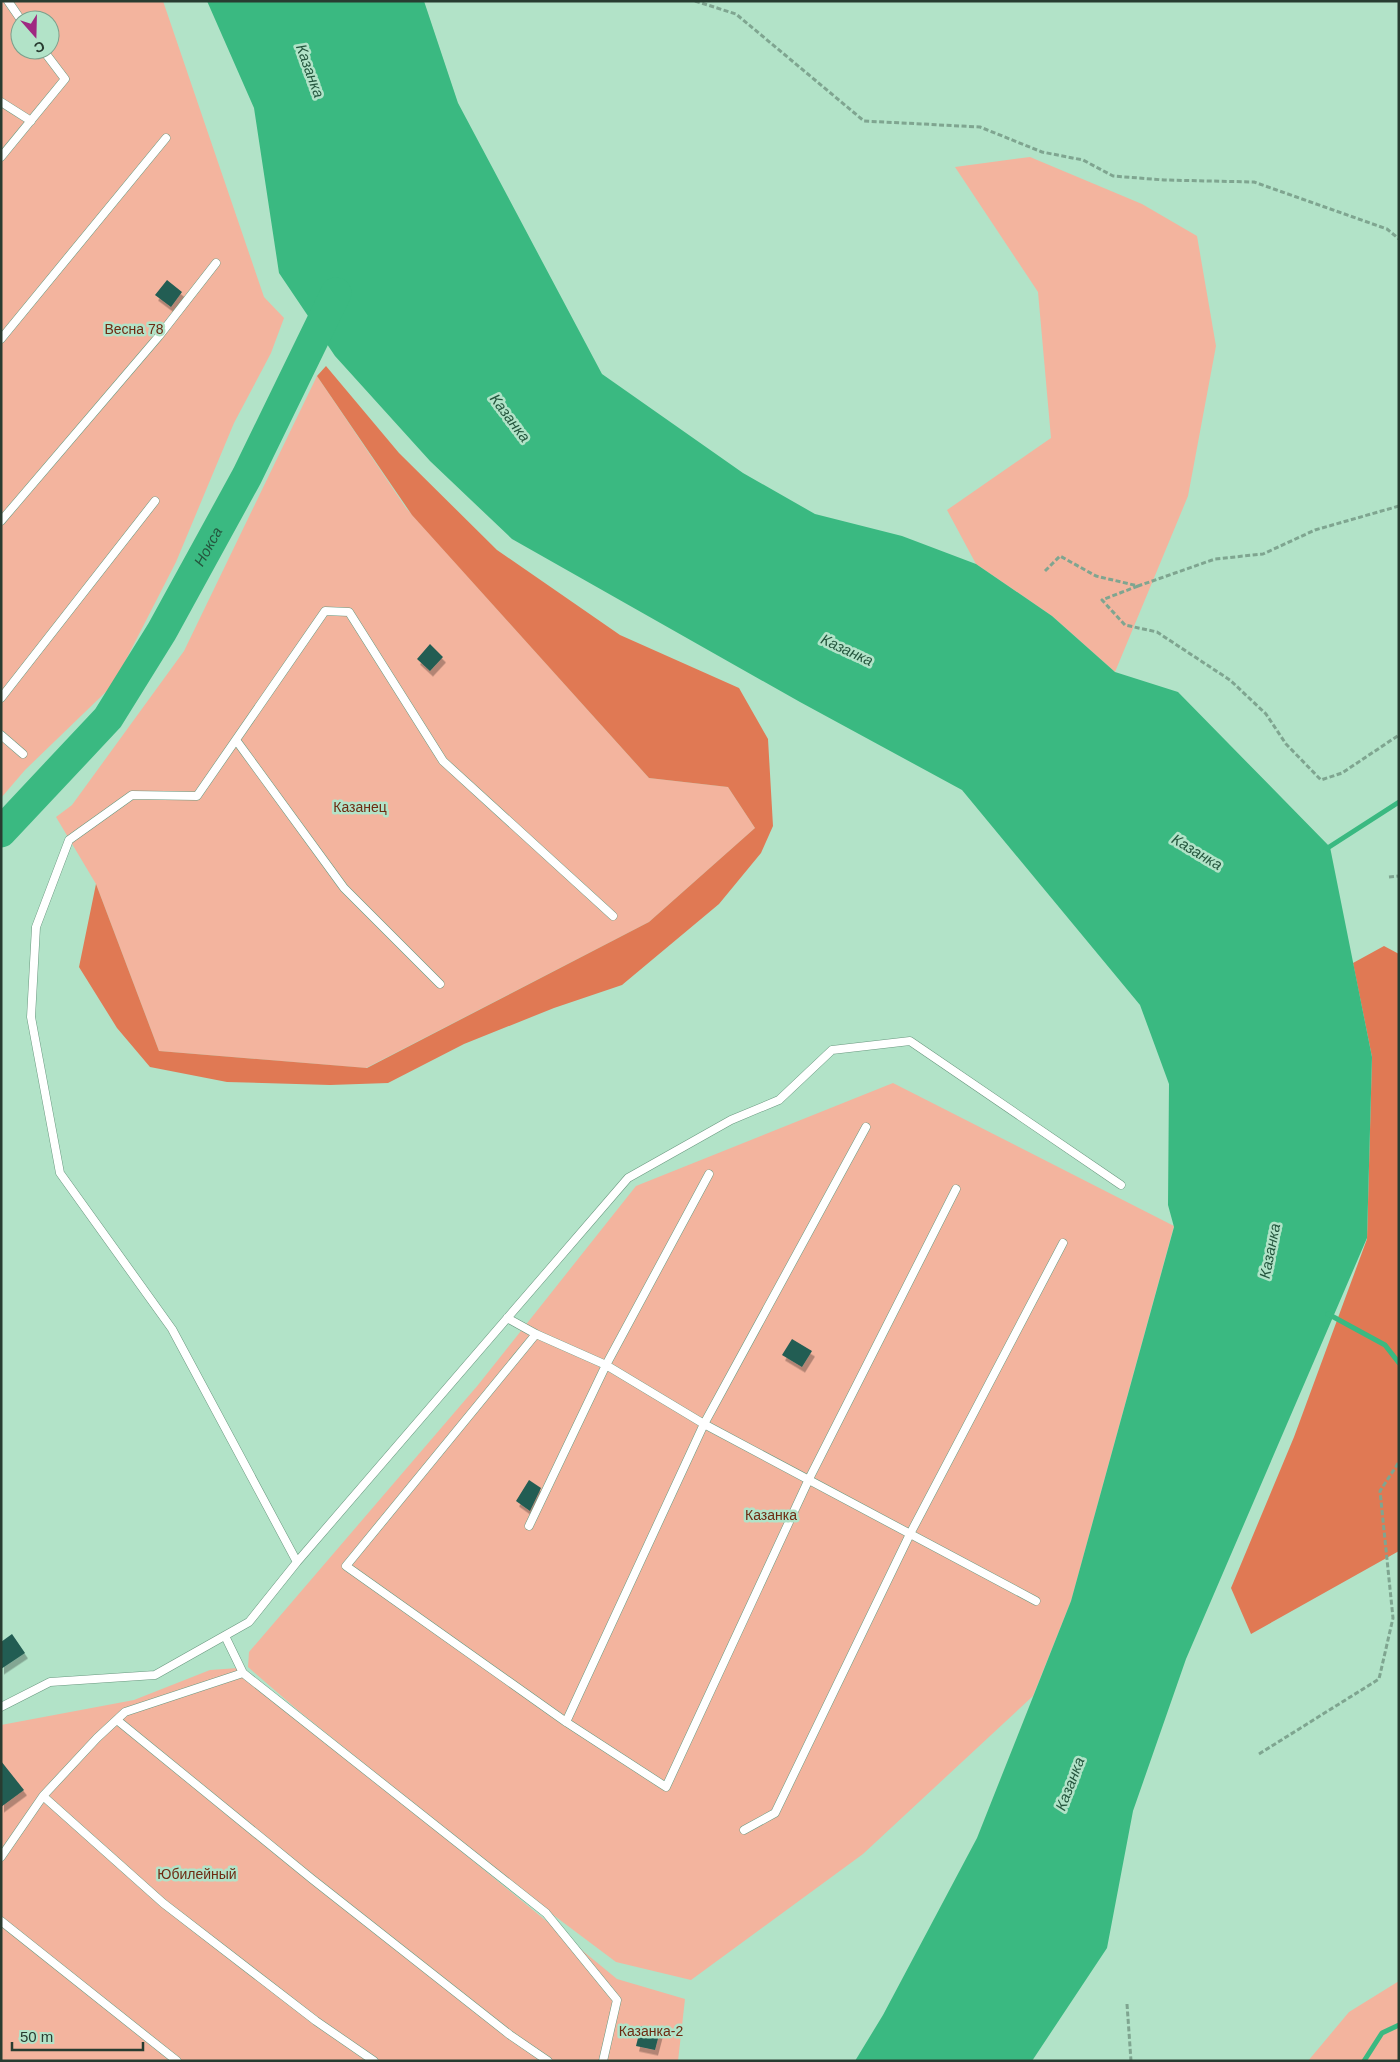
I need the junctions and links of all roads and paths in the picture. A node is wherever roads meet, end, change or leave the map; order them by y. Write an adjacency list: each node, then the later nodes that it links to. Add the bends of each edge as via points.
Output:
1 (694, 1): 7 (path, via 736,14 864,121 980,128 1042,152 1083,160 1113,176 1254,182 1387,229)
2 (51, 60): 4 (lane, via 65,79)
3 (1, 102): 4 (lane)
4 (31, 121): 6 (lane)
5 (166, 138): 9 (lane)
6 (1, 157)
7 (1399, 239)
8 (216, 263): 12 (lane, via 159,336)
9 (1, 339)
10 (155, 501): 15 (lane)
11 (1399, 506): 14 (path, via 1315,530 1263,554 1215,559)
12 (1, 522)
13 (1045, 571): 14 (path, via 1060,556 1096,576)
14 (1138, 586): 17 (path, via 1102,600 1125,625 1157,632 1230,680 1266,714 1286,744 1320,780 1342,773)
15 (1, 698)
16 (1, 735): 19 (lane)
17 (1399, 735)
18 (236, 740): 22 (lane, via 325,611 348,612 443,761); 23 (lane, via 344,888); 37 (lane, via 197,796 132,795 69,840 36,927 30,1017 60,1173 172,1329)
19 (23, 754)
20 (1399, 876): 21 (path)
21 (1389, 877)
22 (613, 916)
23 (440, 984)
24 (866, 1127): 32 (lane)
25 (709, 1174): 31 (lane)
26 (1121, 1185): 29 (lane, via 910,1041 832,1050 778,1100 731,1120 628,1178)
27 (956, 1189): 34 (lane)
28 (1063, 1243): 36 (lane)
29 (507, 1318): 30 (lane); 37 (lane)
30 (536, 1334): 31 (lane); 43 (lane, via 346,1566)
31 (606, 1366): 32 (lane); 35 (lane)
32 (704, 1424): 34 (lane); 43 (lane)
33 (1399, 1462): 44 (path, via 1380,1491 1393,1618 1379,1679)
34 (809, 1479): 36 (lane); 43 (lane, via 666,1787)
35 (529, 1526)
36 (910, 1534): 38 (lane); 46 (lane, via 775,1812)
37 (297, 1562): 39 (lane, via 249,1622)
38 (1036, 1601)
39 (225, 1636): 40 (lane); 41 (lane, via 155,1675 50,1682)
40 (243, 1673): 42 (lane, via 125,1712); 53 (lane, via 546,1913 617,2000)
41 (1, 1707)
42 (117, 1720): 45 (lane); 52 (lane, via 510,2035)
43 (566, 1722)
44 (1259, 1754)
45 (43, 1796): 47 (lane); 51 (lane, via 163,1904 316,2021)
46 (744, 1830)
47 (1, 1857)
48 (1, 1921): 50 (lane)
49 (1127, 2004): 54 (path)
50 (176, 2061)
51 (374, 2061)
52 (548, 2061)
53 (603, 2061)
54 (1131, 2061)

